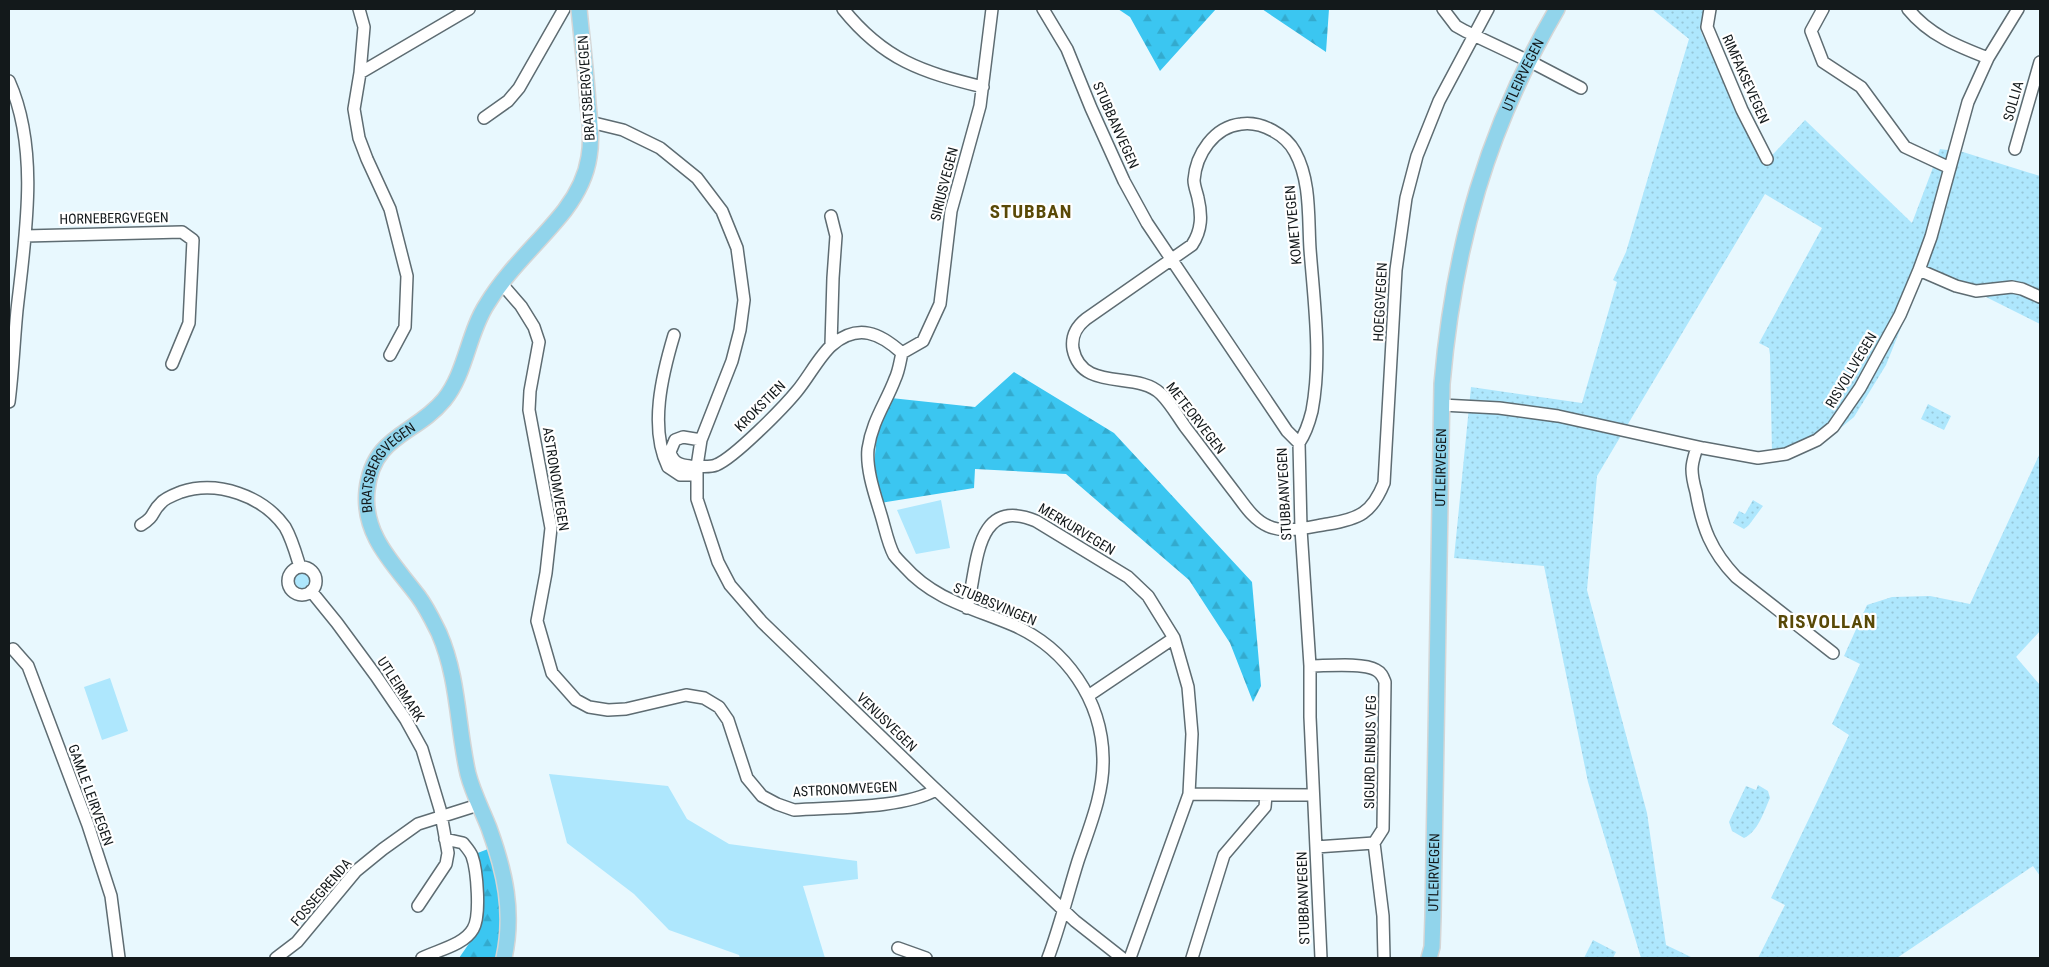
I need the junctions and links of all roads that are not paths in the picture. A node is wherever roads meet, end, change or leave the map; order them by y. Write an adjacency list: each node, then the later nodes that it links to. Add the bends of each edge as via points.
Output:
1 (359, 9): 19 (street, via 364,27)
2 (469, 9): 19 (street)
3 (564, 9): 23 (street, via 519,88 508,101)
4 (579, 9): 24 (main road, BRATSBERGVEGEN)
5 (843, 9): 21 (street, via 881,47 913,67)
6 (992, 9): 21 (street, SIRIUSVEGEN)
7 (1043, 9): 30 (street, STUBBANVEGEN, via 1067,49 1124,181)
8 (1443, 9): 15 (street, via 1456,26)
9 (1488, 9): 15 (street, HOEGGVEGEN)
10 (1557, 9): 17 (main road, UTLEIRVEGEN)
11 (1710, 9): 26 (street, RIMFAKSEVEGEN, via 1707,27)
12 (1823, 9): 27 (street, via 1811,31 1823,62 1861,87 1905,147)
13 (1908, 9): 16 (street, via 1942,38)
14 (2018, 9): 16 (street, RISVOLLVEGEN)
15 (1474, 34): 17 (street); 46 (street, HOEGGVEGEN, via 1439,100 1417,156 1406,198 1396,270 1384,483 1374,503 1355,519)
16 (1988, 58): 27 (street, RISVOLLVEGEN, via 1968,102)
17 (1528, 61): 22 (street); 40 (main road, UTLEIRVEGEN, via 1492,144 1464,240 1448,322)
18 (2040, 62): 25 (street, SOLLIA)
19 (360, 73): 37 (street, via 354,109 359,138 390,209 407,276 405,327)
20 (9, 81): 29 (street, via 16,96 24,139 27,186)
21 (983, 88): 36 (street, SIRIUSVEGEN, via 952,211 940,304 923,342)
22 (1581, 88)
23 (484, 118)
24 (590, 122): 32 (main road, BRATSBERGVEGEN, via 589,158 576,194); 41 (street, VENUSVEGEN, via 623,130 660,148 697,178 722,212 737,248 744,300 740,330 732,361)
25 (2015, 149)
26 (1767, 159)
27 (1950, 168): 31 (street, RISVOLLVEGEN)
28 (831, 216): 35 (street, via 836,236)
29 (25, 236): 38 (street, HORNEBERGVEGEN, via 182,232 193,240 189,323); 39 (street)
30 (1171, 261): 42 (street, STUBBANVEGEN, via 1287,431); 42 (street, KOMETVEGEN, via 1192,246 1198,237 1201,209 1194,182 1205,146 1215,135 1241,124 1256,124 1283,138 1295,151 1306,184 1316,322 1312,410 1307,431); 46 (street, METEORVEGEN, via 1080,324 1073,336 1075,355 1083,367 1098,377 1154,388 1253,515 1269,527)
31 (1920, 270): 33 (street, via 1956,286 1976,290 2012,287); 43 (street, RISVOLLVEGEN, via 1860,388 1833,427 1817,440 1786,454 1758,458)
32 (501, 283): 55 (street, ASTRONOMVEGEN, via 521,306 539,342 529,410 551,528 537,622 552,673 565,690 589,707 608,710 686,695 704,698 719,707 728,720 747,778 762,796 794,810 906,800); 59 (main road, BRATSBERGVEGEN, via 482,311 448,395 432,412 381,451 372,468 366,492 371,526 378,545 424,604 445,648 455,679 466,762)
33 (2040, 297)
34 (674, 335): 44 (street, KROKSTIEN, via 663,375 658,432 668,467 680,475)
35 (831, 345): 36 (street, KROKSTIEN, via 849,335 867,332 888,340); 44 (street, KROKSTIEN, via 797,391 754,434 716,466)
36 (902, 353): 49 (street, STUBBSVINGEN, via 896,378 875,419 868,450 876,501 894,555 915,579 945,599)
37 (390, 355)
38 (172, 364)
39 (9, 402)
40 (1442, 405): 43 (street, RISVOLLVEGEN, via 1558,416); 67 (main road, UTLEIRVEGEN)
41 (701, 440): 44 (street, VENUSVEGEN); 44 (street, via 679,438 671,448 671,456 677,463)
42 (1299, 443): 46 (street, STUBBANVEGEN)
43 (1697, 447): 52 (street, via 1692,470 1698,506 1712,548 1736,578)
44 (697, 470): 55 (street, VENUSVEGEN, via 697,499 718,562 730,585 762,622)
45 (141, 525): 47 (street, via 151,519 161,502 182,492 219,489 244,494 275,515 285,528)
46 (1301, 528): 53 (street, STUBBANVEGEN)
47 (300, 567): 48 (street, via 308,568 314,574 316,581); 48 (street, via 291,573 288,580 290,588 300,594)
48 (311, 591): 60 (street, UTLEIRMARK, via 337,622 406,720 422,750)
49 (967, 608): 50 (street, MERKURVEGEN, via 977,553 985,532 998,519 1019,515 1036,521 1138,585 1154,604); 54 (street, STUBBSVINGEN, via 1014,626 1045,643 1071,668)
50 (1174, 638): 54 (street); 56 (street, MERKURVEGEN, via 1188,686 1192,714)
51 (13, 649): 68 (street, GAMLE LEIRVEGEN, via 28,666 88,825 111,896)
52 (1834, 653)
53 (1310, 666): 58 (street, STUBBANVEGEN); 62 (street, SIGURD EINBUS VEG, via 1366,666 1382,674 1385,682 1384,821)
54 (1088, 696): 65 (street, STUBBSVINGEN, via 1101,739 1103,770 1094,814)
55 (936, 790): 65 (street, VENUSVEGEN)
56 (1189, 794): 57 (street); 75 (street, MERKURVEGEN)
57 (1266, 795): 58 (street); 76 (street, via 1265,807 1224,855)
58 (1313, 795): 63 (street, STUBBANVEGEN)
59 (478, 805): 60 (street, FOSSEGRENDA); 71 (main road, BRATSBERGVEGEN, via 505,885 509,928)
60 (441, 816): 61 (street); 69 (street, FOSSEGRENDA, via 418,824 356,871 297,942)
61 (445, 839): 64 (street, via 446,864); 70 (street, via 463,843 472,854 476,920 473,930 459,942)
62 (1374, 843): 63 (street); 78 (street)
63 (1316, 847): 77 (street, STUBBANVEGEN)
64 (418, 906)
65 (1064, 909): 73 (street, STUBBSVINGEN); 74 (street, VENUSVEGEN)
66 (898, 948): 72 (street)
67 (1432, 954)
68 (119, 958)
69 (276, 958)
70 (422, 958)
71 (504, 958)
72 (926, 958)
73 (1048, 958)
74 (1122, 958)
75 (1130, 958)
76 (1192, 958)
77 (1321, 958)
78 (1384, 958)

